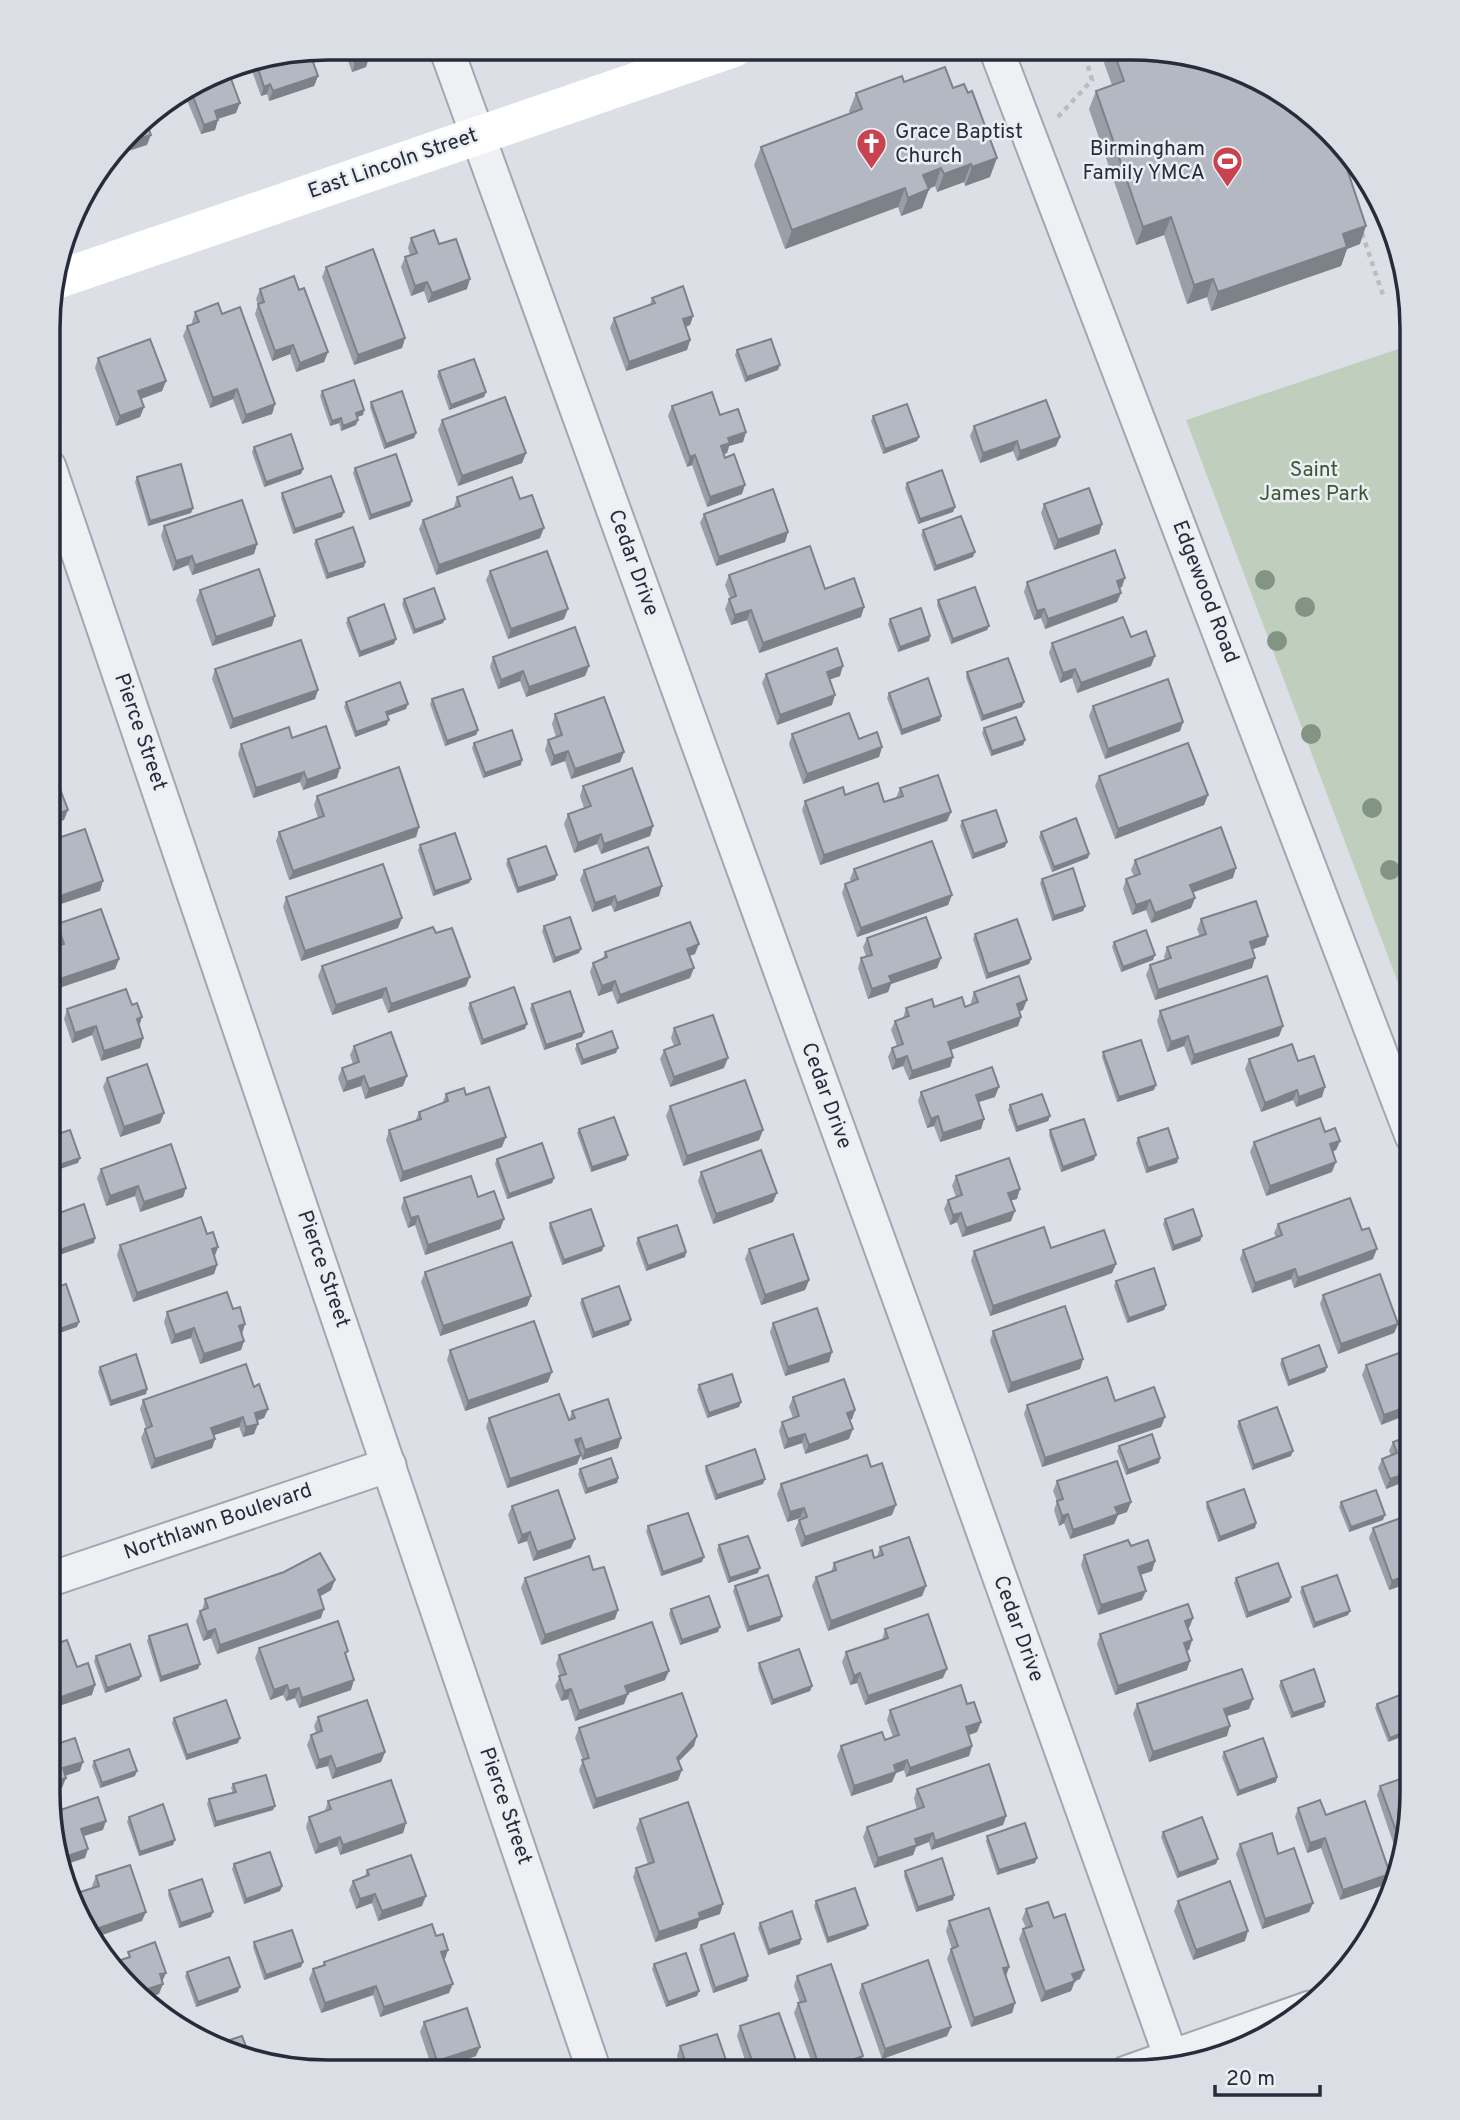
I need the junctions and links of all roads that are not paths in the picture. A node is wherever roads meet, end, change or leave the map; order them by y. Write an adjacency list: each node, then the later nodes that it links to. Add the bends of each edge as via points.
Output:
1 (450, 60): 4 (street, Cedar Drive)
2 (699, 60): 4 (street, East Lincoln Street)
3 (1000, 60): 7 (street, Edgewood Road)
4 (477, 136): 5 (street, East Lincoln Street); 11 (street, Cedar Drive)
5 (65, 277)
6 (60, 499): 8 (street, Pierce Street)
7 (1400, 1105)
8 (390, 1465): 9 (street, Northlawn Boulevard); 12 (street, Pierce Street)
9 (60, 1576)
10 (1271, 2022): 11 (street)
11 (1171, 2057)
12 (590, 2060)

